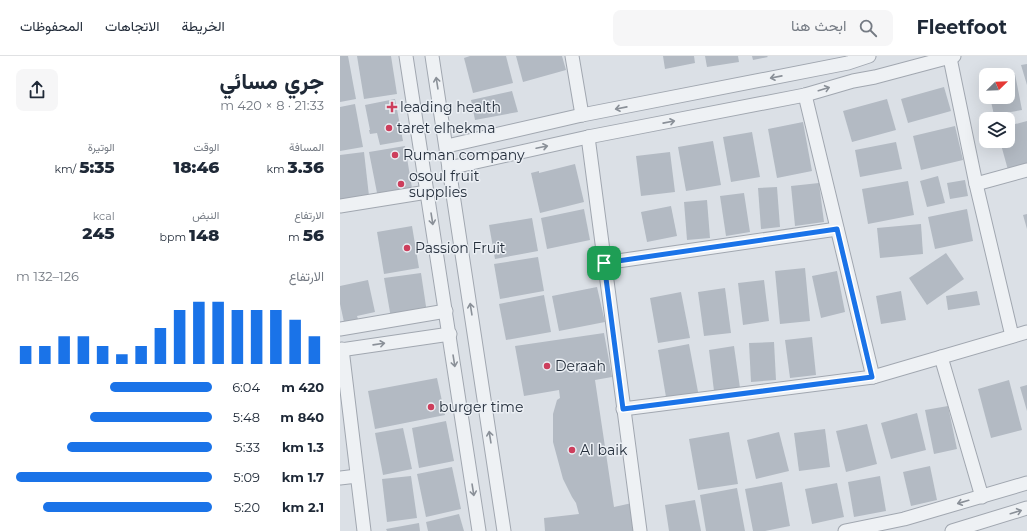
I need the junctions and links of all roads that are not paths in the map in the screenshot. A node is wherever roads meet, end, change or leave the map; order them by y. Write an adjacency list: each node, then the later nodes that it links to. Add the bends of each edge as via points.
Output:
1 (406, 56): 16 (street)
2 (432, 56): 12 (street, one-way to 2)
3 (572, 56): 10 (street)
4 (869, 56): 6 (street); 7 (street)
5 (952, 57): 7 (street); 15 (street)
6 (847, 59): 8 (street); 10 (street, one-way to 10)
7 (875, 77): 8 (street)
8 (853, 81): 9 (street, one-way to 8)
9 (805, 95): 11 (street, one-way to 9); 18 (street)
10 (582, 115): 12 (street)
11 (588, 138): 13 (street, one-way to 11); 19 (street)
12 (447, 146): 13 (street)
13 (449, 168): 36 (street, one-way to 13)
14 (1027, 170): 15 (street)
15 (976, 184): 24 (street)
16 (427, 192): 17 (street); 20 (street, one-way to 20)
17 (340, 206)
18 (837, 229): 19 (street); 27 (street)
19 (604, 263): 28 (street)
20 (446, 310): 21 (street); 23 (street)
21 (340, 329)
22 (1027, 332): 24 (street)
23 (450, 334): 25 (street, one-way to 23); 35 (street, one-way to 35)
24 (1012, 336): 26 (street)
25 (341, 349): 29 (street)
26 (940, 357): 27 (street); 32 (street)
27 (872, 377): 28 (street)
28 (623, 409): 37 (street)
29 (358, 476): 30 (street); 34 (street)
30 (340, 478)
31 (1027, 483): 32 (street)
32 (982, 497): 38 (street, one-way to 38, via 904,519)
33 (1027, 508): 39 (street, one-way to 33)
34 (364, 531)
35 (479, 531)
36 (504, 531)
37 (640, 531)
38 (845, 531)
39 (952, 531)

